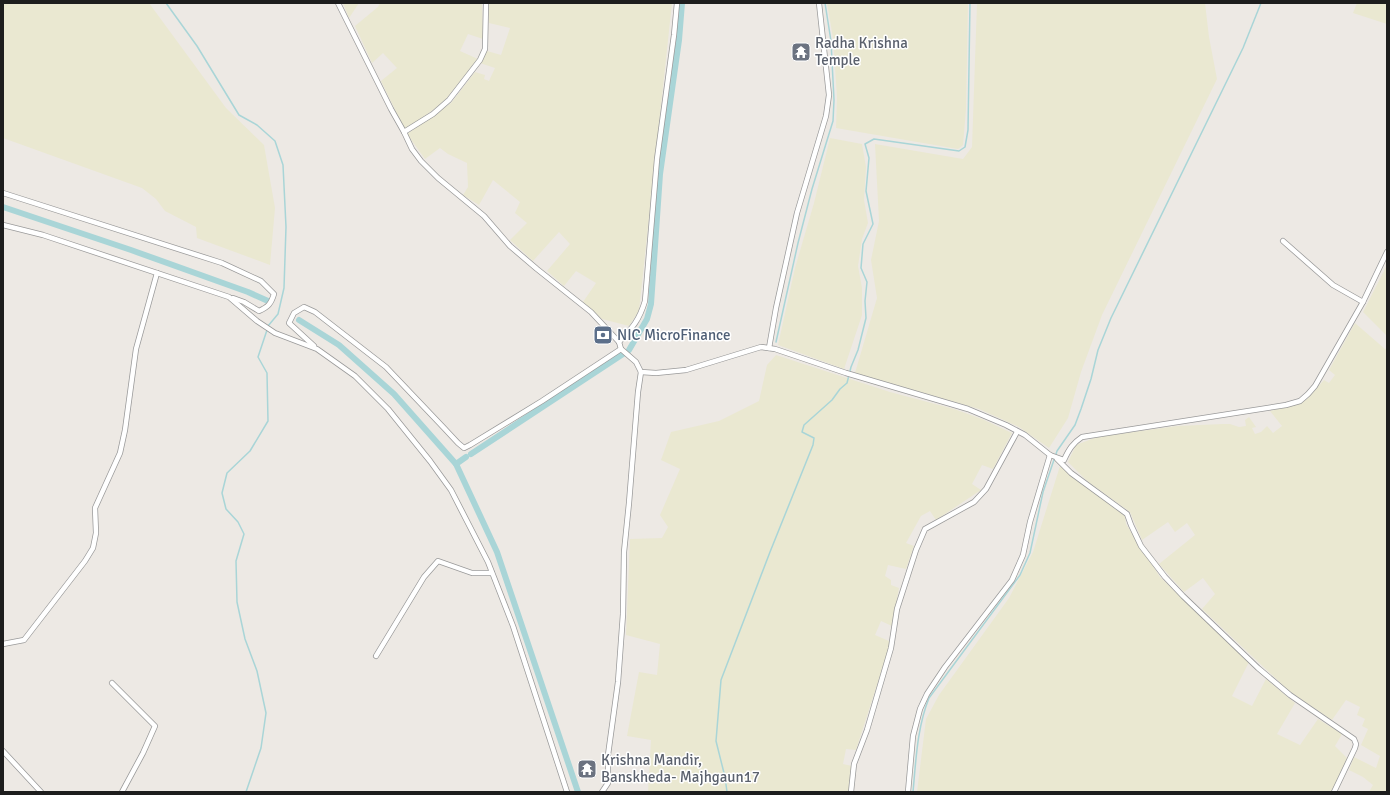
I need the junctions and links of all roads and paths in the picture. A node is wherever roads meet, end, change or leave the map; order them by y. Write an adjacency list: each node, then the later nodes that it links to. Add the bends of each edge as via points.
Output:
1 (338, 3): 5 (street)
2 (486, 3): 5 (street, via 485,49 480,60 449,100 433,114)
3 (677, 3): 13 (street, via 656,159 645,301 641,316)
4 (819, 3): 14 (street, via 829,95 826,116 797,213)
5 (404, 132): 13 (street, via 412,149 438,178 484,216 510,246 591,312)
6 (3, 193): 11 (street, via 222,264 261,281 274,294 268,307 259,311)
7 (3, 225): 10 (street, via 43,235)
8 (1283, 241): 12 (street, via 1333,285)
9 (1387, 252): 12 (street)
10 (157, 273): 11 (street); 22 (street, via 136,349 120,453 95,508 96,533 93,548 24,640)
11 (229, 297): 15 (street, via 275,333)
12 (1363, 302): 20 (street, via 1315,386 1300,401 1082,436 1074,442 1064,460)
13 (619, 342): 16 (street)
14 (769, 348): 17 (street, via 744,351 686,370); 18 (street, via 846,374 968,409)
15 (317, 349): 16 (street, via 289,323 294,313 304,307 386,367 464,448); 21 (street, via 354,376 388,409 430,461 451,490)
16 (621, 349): 17 (street, via 636,362)
17 (641, 372): 29 (street, via 624,552 624,614 618,682 608,755 608,783)
18 (1017, 432): 19 (street); 30 (street, via 986,489 974,502 925,529 897,609 890,648 867,730 854,764)
19 (1050, 455): 20 (street); 31 (street, via 1023,555 1012,580 945,668 920,709 913,736)
20 (1057, 458): 32 (street, via 1072,473 1127,514 1141,546 1165,577 1258,668 1290,695 1354,739 1355,748)
21 (492, 572): 23 (street, via 472,573 438,561 424,577); 28 (street, via 513,626)
22 (3, 644)
23 (376, 656)
24 (112, 683): 27 (street, via 155,726)
25 (3, 751): 26 (street)
26 (42, 792)
27 (122, 792)
28 (567, 792)
29 (602, 792)
30 (851, 792)
31 (908, 792)
32 (1334, 792)

